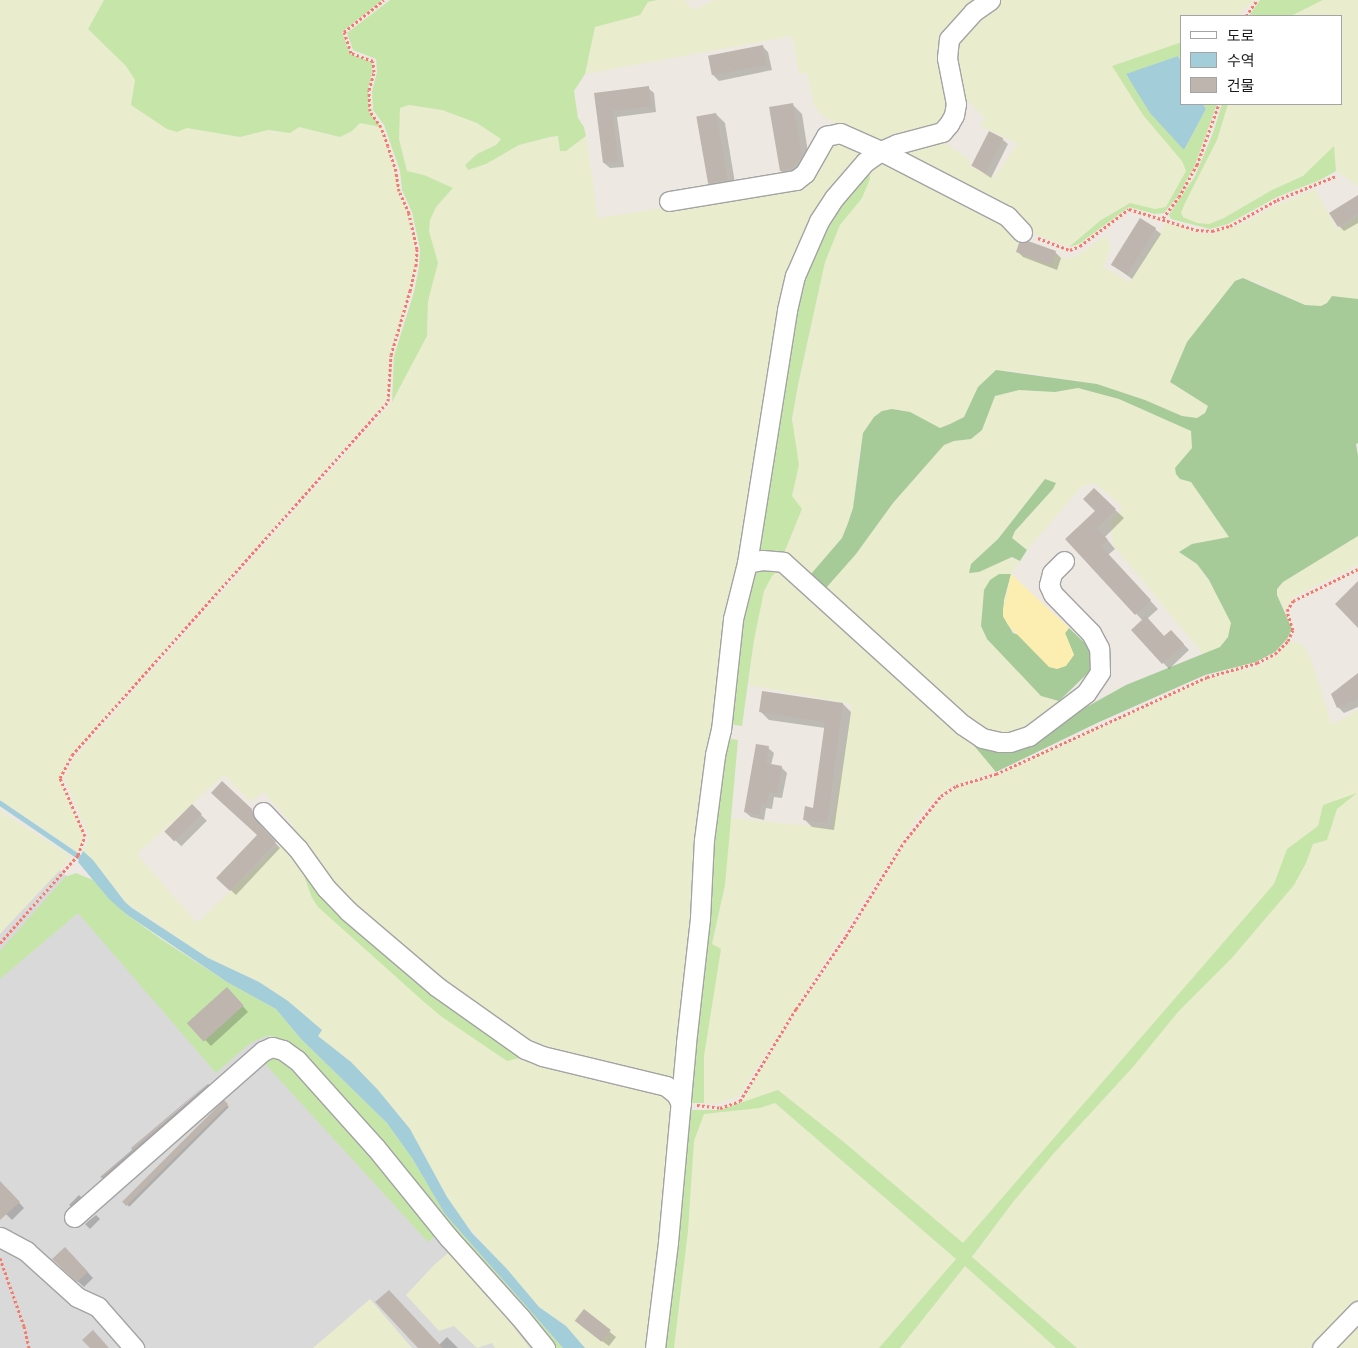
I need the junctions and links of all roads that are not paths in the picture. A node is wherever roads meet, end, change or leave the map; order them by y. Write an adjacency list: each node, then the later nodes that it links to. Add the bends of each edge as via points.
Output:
1 (990, 0): 2 (street, via 973,12 949,38 947,58 956,104 949,124 942,132)
2 (881, 151): 3 (street, via 840,133 826,136 805,173 796,180); 4 (street, via 1007,216); 6 (street, via 865,162 834,198 819,221 795,276)
3 (669, 201)
4 (1022, 232)
5 (1064, 560): 6 (street, via 1052,573 1049,585 1053,594 1091,633 1099,648 1100,672 1086,693 1028,736 1004,742 982,738 963,725 783,562 762,560)
6 (747, 563): 8 (street, via 733,619 721,730 704,840 700,918)
7 (263, 812): 8 (street, via 348,911 436,986 525,1048 542,1056 666,1086 676,1094)
8 (681, 1104): 14 (street)
9 (74, 1217): 13 (street, via 263,1051 272,1047 283,1050 297,1060 376,1148)
10 (0, 1238): 12 (street, via 26,1252 77,1297 98,1308)
11 (1358, 1311): 15 (street)
12 (134, 1348)
13 (545, 1348)
14 (655, 1348)
15 (1322, 1348)

